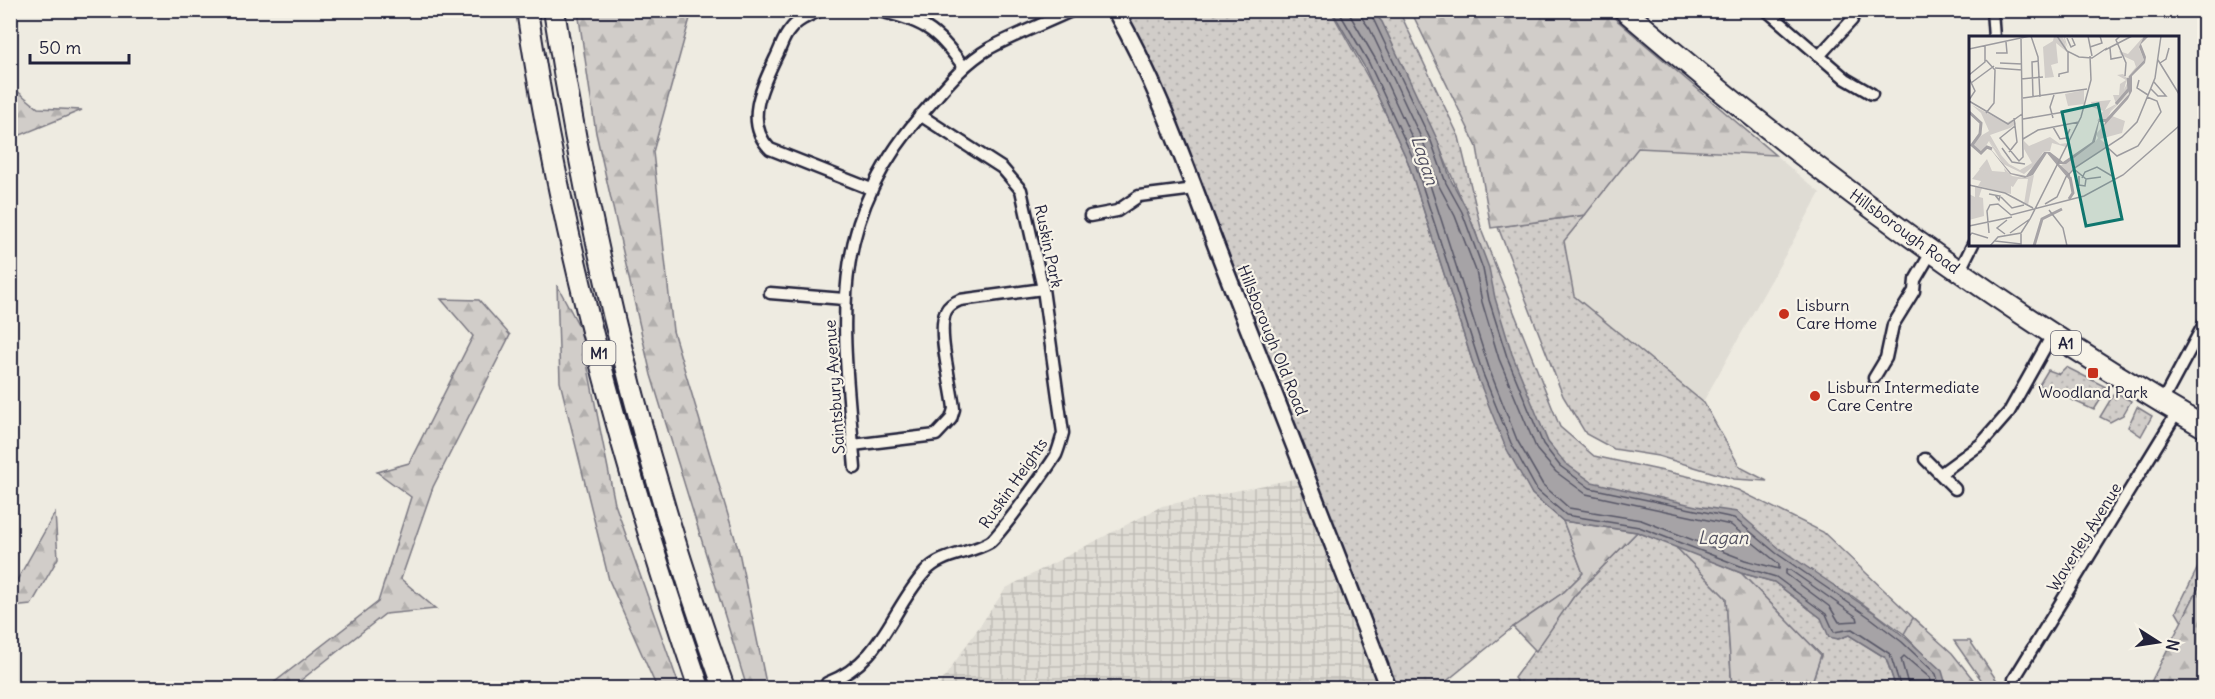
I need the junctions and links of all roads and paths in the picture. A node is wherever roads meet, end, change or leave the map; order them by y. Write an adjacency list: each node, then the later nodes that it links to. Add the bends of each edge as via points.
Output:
1 (527, 10): 38 (highway, M1, via 584,295 663,582)
2 (554, 10): 39 (highway, M1, via 612,309 667,507)
3 (821, 10): 16 (street, via 789,30 761,88 756,109 758,129 770,150)
4 (875, 10): 13 (street, via 928,26 942,37)
5 (1073, 10): 13 (street, Saintsbury Avenue, via 989,48)
6 (1115, 10): 17 (street, Hillsborough Old Road, via 1140,54)
7 (1624, 10): 20 (highway, Hillsborough Road / A1, via 1801,156)
8 (1766, 10): 12 (street)
9 (1854, 10): 12 (street, via 1852,20)
10 (1992, 10): 11 (street)
11 (1994, 36)
12 (1819, 56): 14 (street)
13 (964, 67): 15 (street, Saintsbury Avenue)
14 (1872, 94)
15 (920, 115): 16 (street, Saintsbury Avenue, via 892,150); 22 (street, Ruskin Park, via 1002,168 1021,190)
16 (871, 189): 24 (street, Saintsbury Avenue, via 851,247)
17 (1195, 189): 18 (street, via 1139,196 1117,211); 40 (street, Hillsborough Old Road)
18 (1090, 216)
19 (1972, 246): 21 (street)
20 (1932, 251): 21 (highway, Hillsborough Road / A1); 27 (street, via 1893,325 1886,358)
21 (1959, 270): 26 (highway, Hillsborough Road / A1)
22 (1043, 289): 30 (street, Ruskin Park); 31 (street, via 953,303 943,324 954,409 945,428 936,435)
23 (770, 293): 24 (street)
24 (844, 298): 31 (street, Saintsbury Avenue, via 844,351)
25 (2205, 324): 28 (street, Waverley Avenue)
26 (2052, 335): 28 (highway, Hillsborough Road / A1); 34 (street, via 2009,412 1981,444)
27 (1874, 378)
28 (2170, 407): 29 (highway, Hillsborough Road / A1); 36 (street, Waverley Avenue)
29 (2205, 427)
30 (1063, 433): 37 (street, Ruskin Heights, via 1057,453 993,540 933,563 869,654 840,678)
31 (853, 445): 33 (street, Saintsbury Avenue)
32 (1925, 459): 34 (street)
33 (855, 468)
34 (1940, 474): 35 (street)
35 (1955, 489)
36 (2014, 679)
37 (827, 683)
38 (699, 688)
39 (724, 688)
40 (1388, 688)

